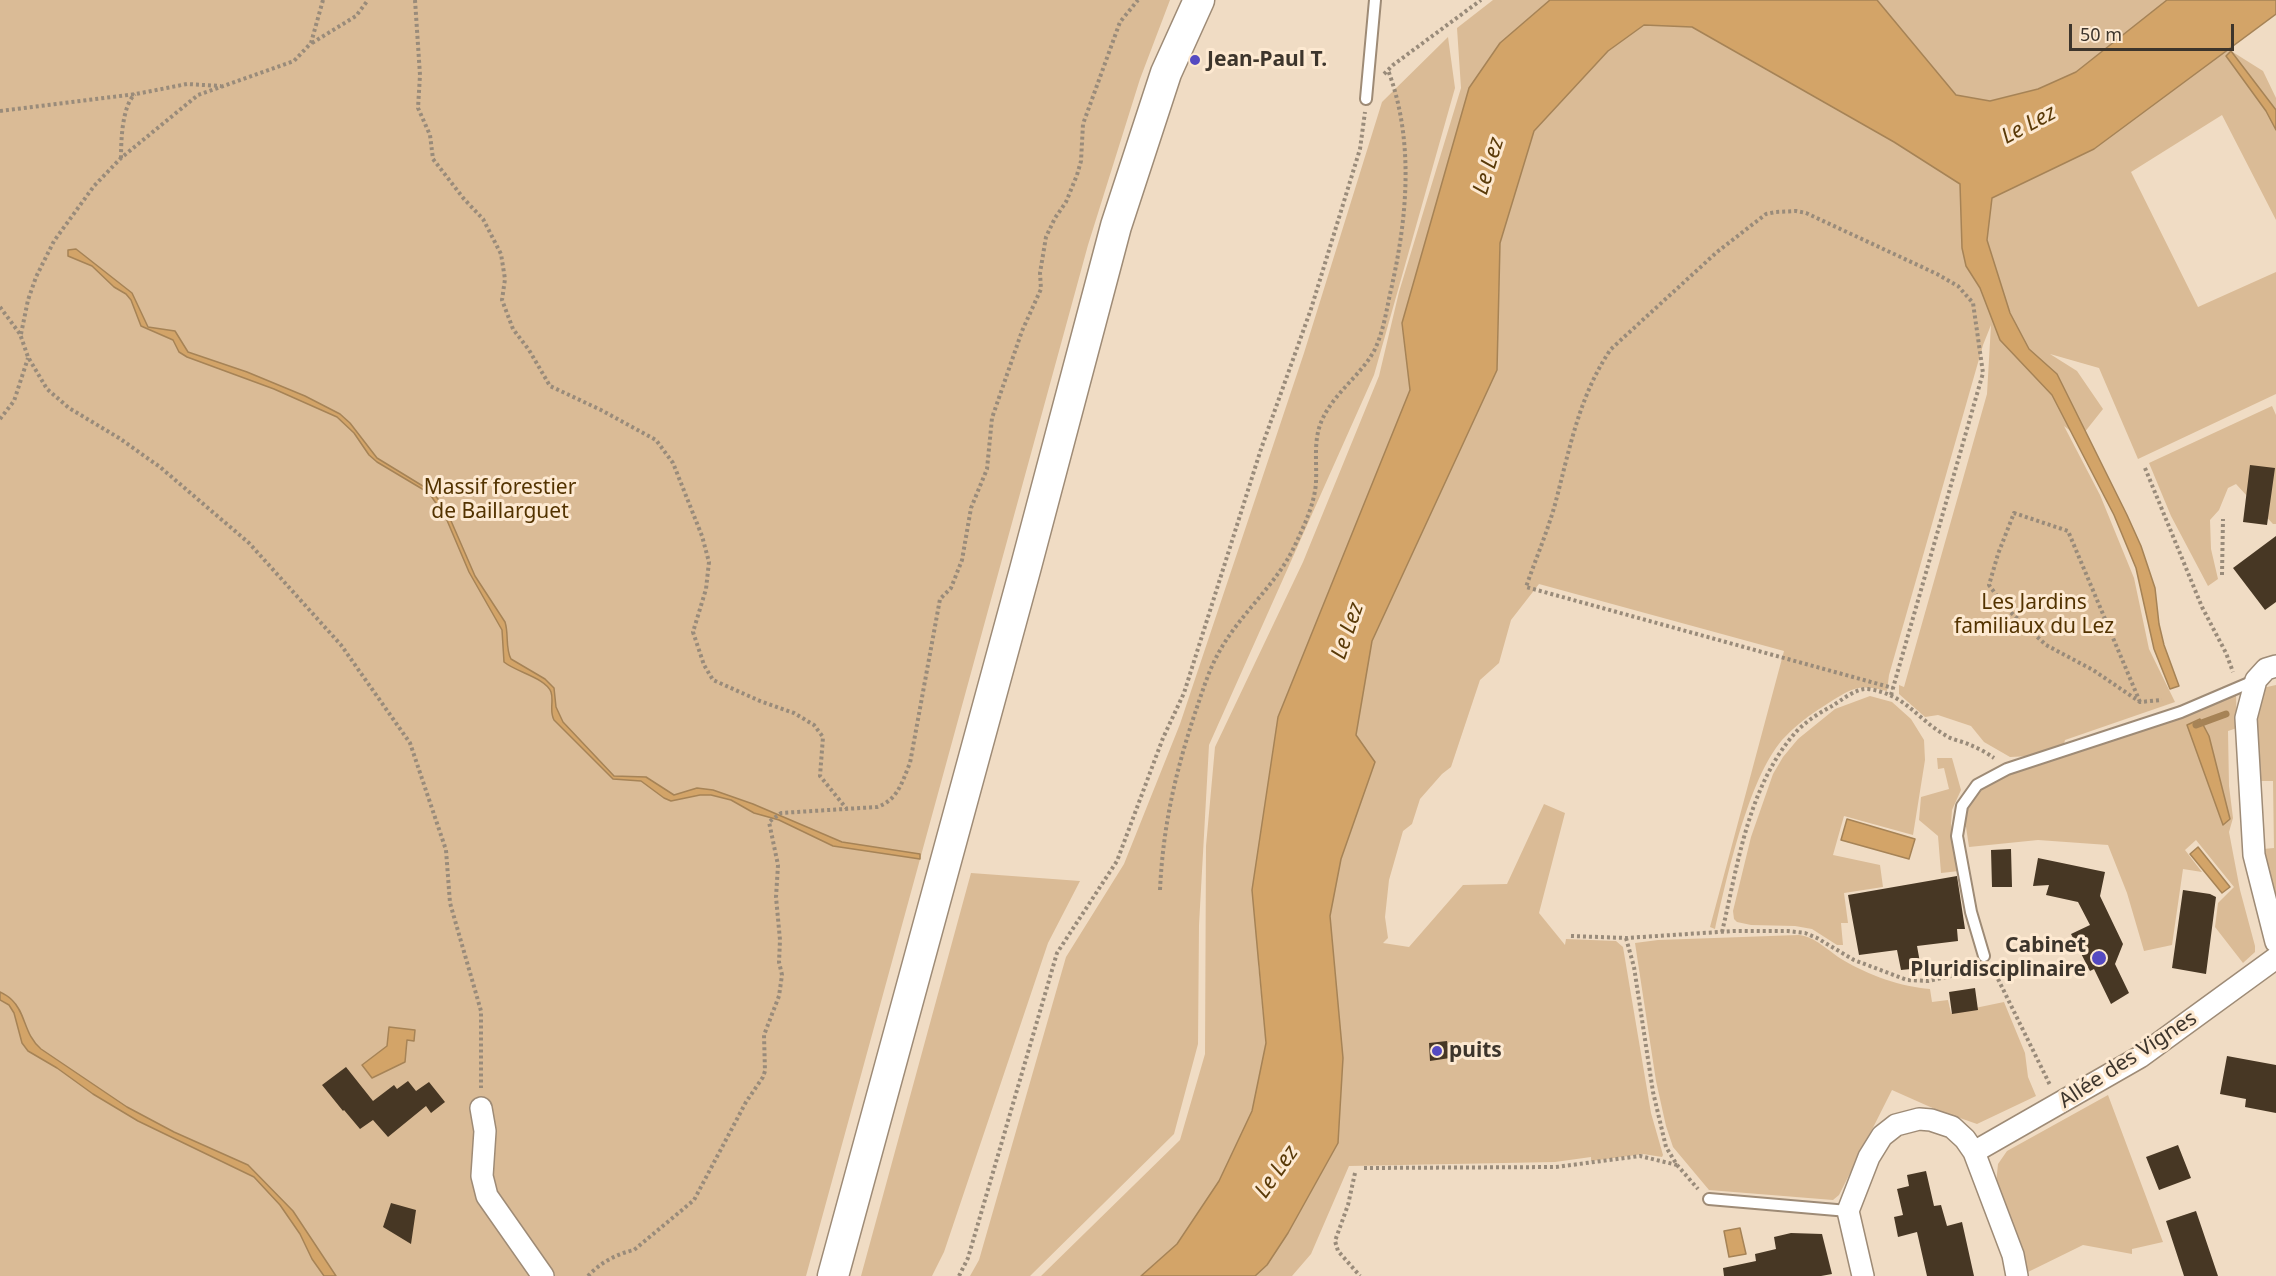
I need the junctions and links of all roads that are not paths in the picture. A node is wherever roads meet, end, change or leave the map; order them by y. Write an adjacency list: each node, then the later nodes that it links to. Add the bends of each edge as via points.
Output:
1 (1199, 0): 14 (main road, via 1166,73 1116,226)
2 (1375, 0): 3 (lane)
3 (1366, 99)
4 (2276, 666): 5 (street)
5 (2248, 684): 6 (street, via 2246,718 2254,855); 7 (lane, via 2181,712 2007,769 1977,785 1962,806 1957,836 1971,912)
6 (2276, 942)
7 (1984, 956)
8 (2276, 958): 10 (street, Allée des Vignes, via 2140,1057)
9 (482, 1108): 13 (street, via 482,1176 487,1196)
10 (1974, 1152): 12 (street, via 1952,1127 1941,1123 1919,1119 1896,1125 1875,1146); 16 (street, via 2013,1255)
11 (1709, 1199): 12 (lane)
12 (1848, 1211): 15 (street)
13 (543, 1276)
14 (833, 1276)
15 (1863, 1276)
16 (2017, 1276)

